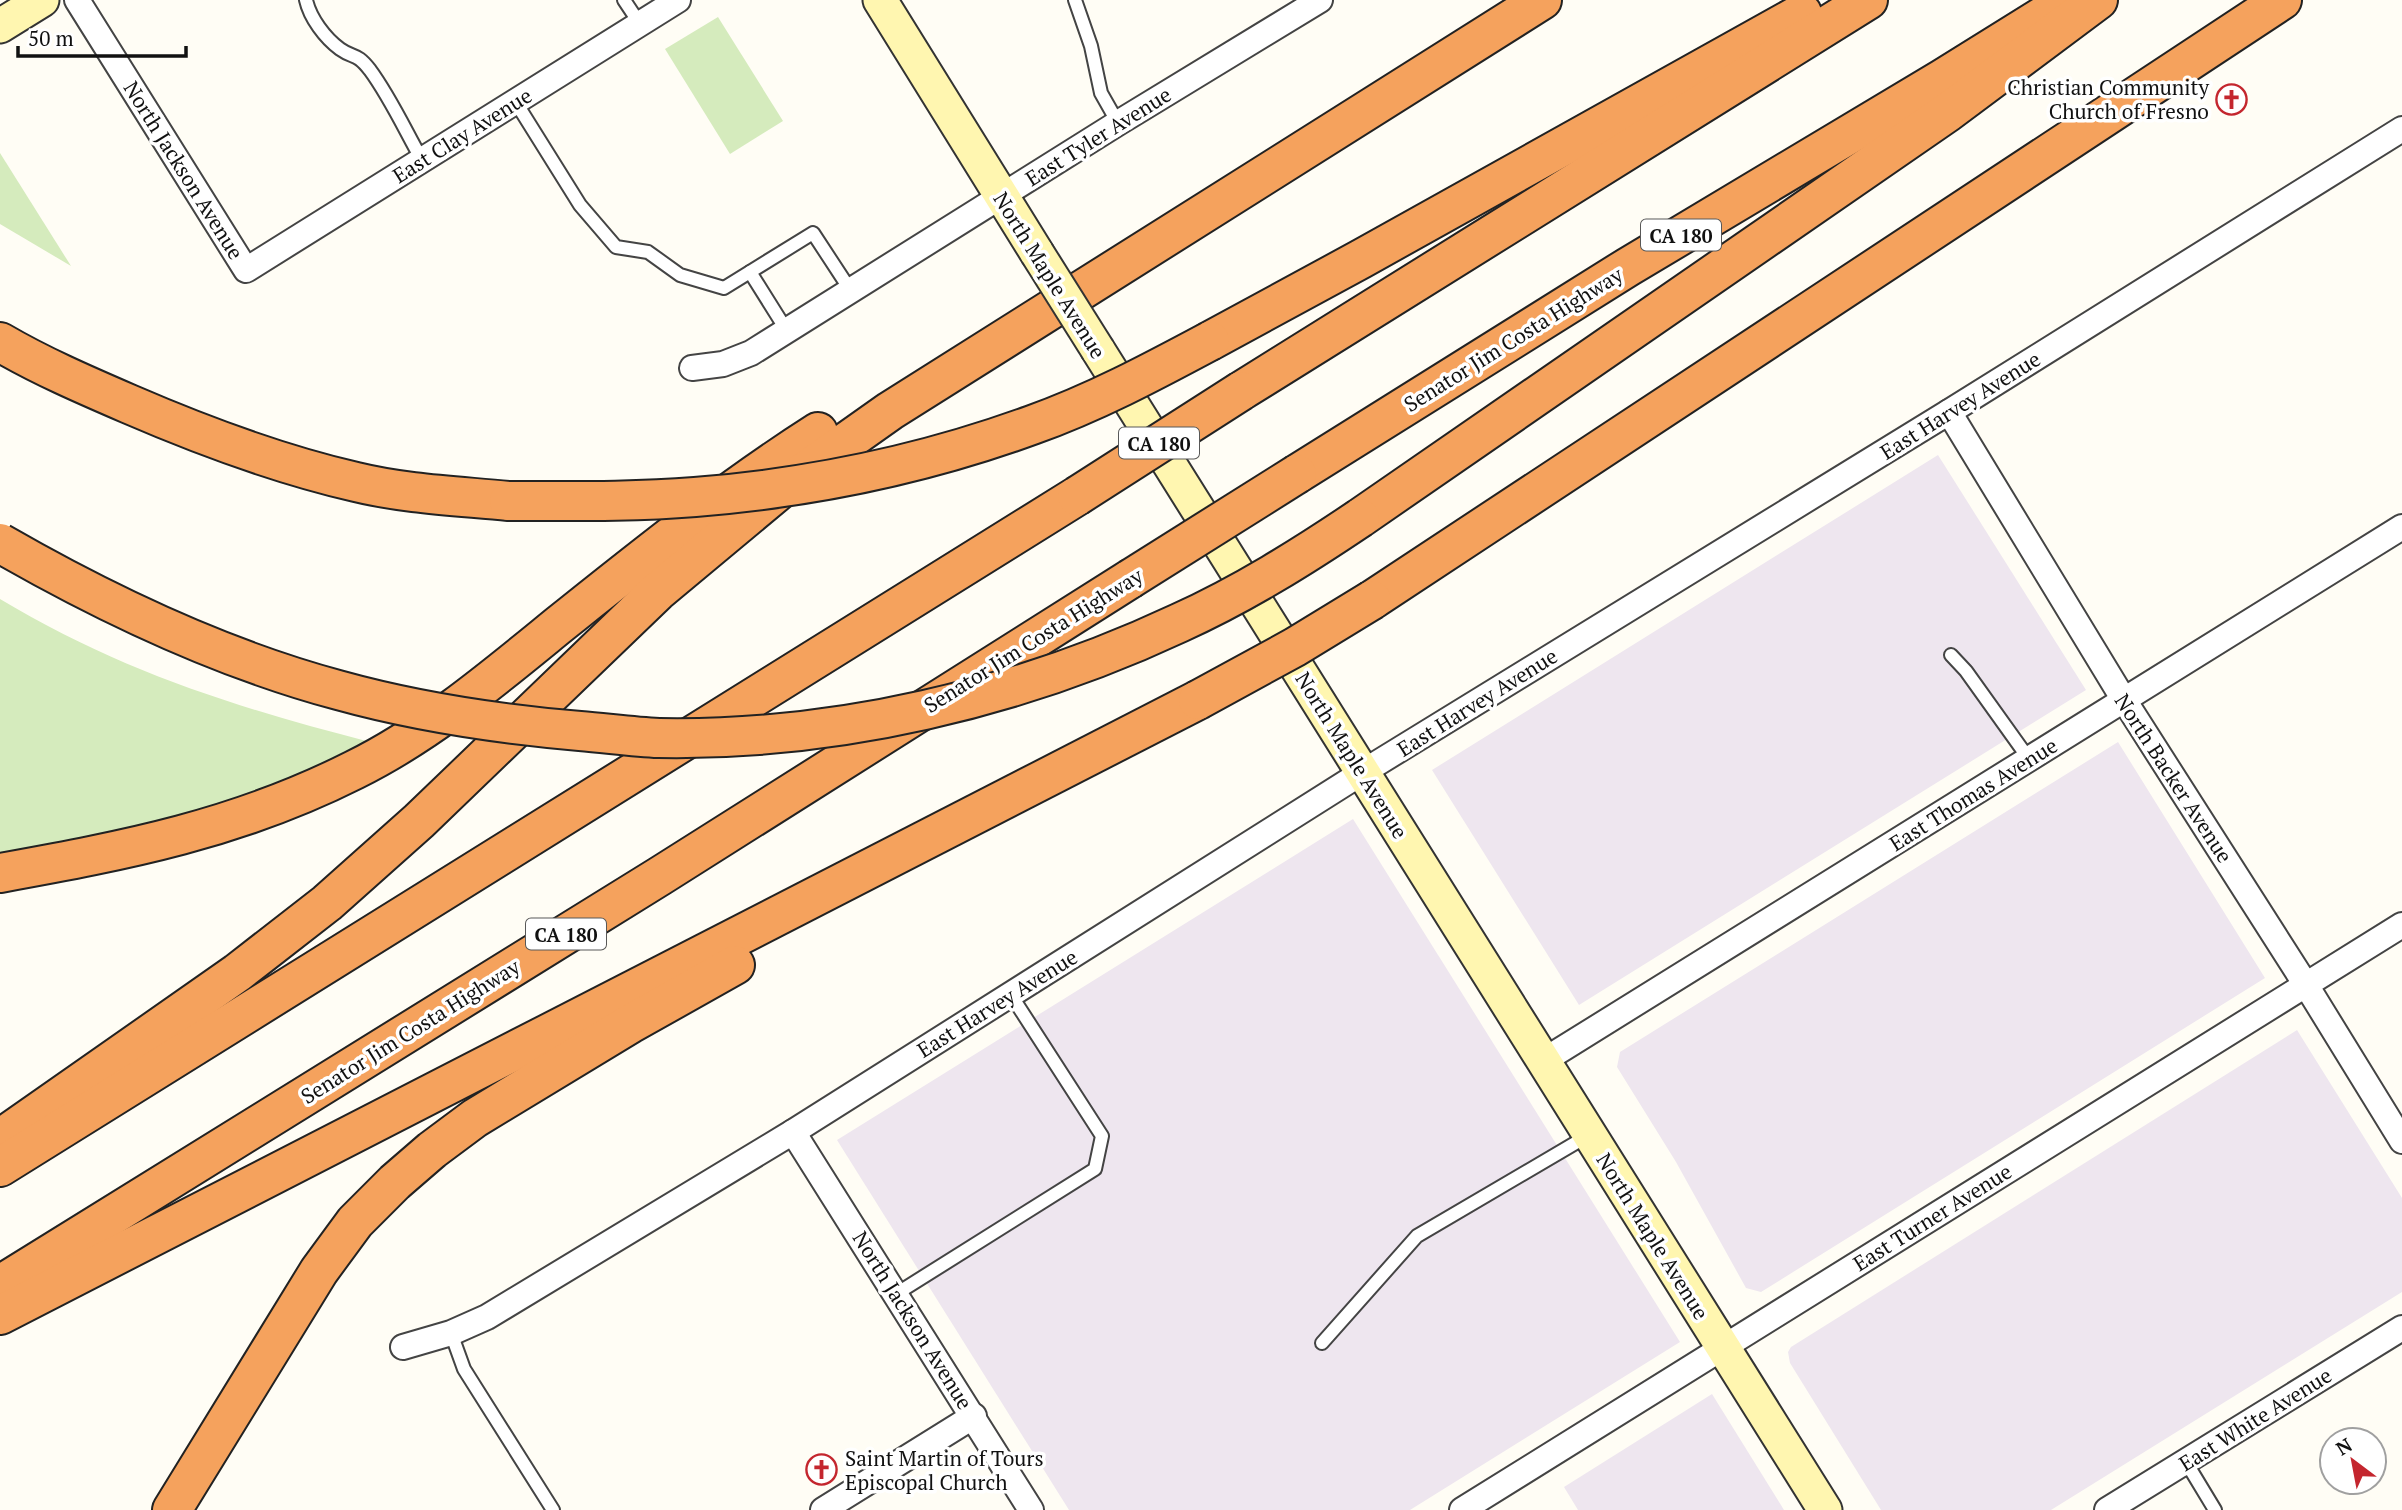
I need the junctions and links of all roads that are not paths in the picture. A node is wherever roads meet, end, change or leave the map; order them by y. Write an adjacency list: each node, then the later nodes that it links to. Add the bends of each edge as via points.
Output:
1 (42, 0): 16 (street)
2 (77, 0): 23 (street, North Jackson Avenue)
3 (306, 0): 20 (lane, via 322,31 341,50 358,56 372,73)
4 (624, 0): 15 (lane)
5 (678, 0): 15 (street, East Clay Avenue)
6 (880, 0): 21 (street, North Maple Avenue)
7 (1075, 0): 18 (lane, via 1101,93)
8 (1320, 0): 18 (street, East Tyler Avenue)
9 (1542, 0): 22 (highway)
10 (1825, 0): 27 (highway, bridge, via 1145,376 998,437 922,458 766,489 632,500 509,501 357,483 219,442 79,383)
11 (1868, 0): 46 (highway, CA 180, bridge)
12 (2068, 0): 47 (highway, Senator Jim Costa Highway / CA 180, bridge, via 1629,267)
13 (2098, 0): 31 (highway, bridge, via 1948,112 1298,559 1180,623 1082,664 907,714 741,736 658,738 499,724 413,708 247,661 138,616)
14 (2282, 0): 33 (highway, bridge, via 1372,600)
15 (640, 24): 17 (street, East Clay Avenue)
16 (0, 26)
17 (515, 102): 20 (street, East Clay Avenue); 24 (lane, via 580,205 616,247 648,252 680,275 724,288)
18 (1118, 123): 21 (street, East Tyler Avenue)
19 (2402, 130): 29 (street, East Harvey Avenue)
20 (422, 160): 23 (street, East Clay Avenue)
21 (1001, 197): 25 (street, East Tyler Avenue); 36 (street, North Maple Avenue, bridge)
22 (1135, 255): 37 (highway, via 881,394 770,463 691,519 470,697 356,769 235,821 168,840); 44 (highway, via 890,411 784,486 657,592 327,903 227,981)
23 (246, 270)
24 (750, 272): 25 (lane, via 813,233); 26 (lane)
25 (851, 291): 26 (street, East Tyler Avenue)
26 (787, 331): 28 (street, East Tyler Avenue, via 723,364)
27 (0, 342)
28 (692, 368)
29 (1949, 412): 34 (street, North Backer Avenue); 36 (street, East Harvey Avenue)
30 (2402, 527): 34 (street, East Thomas Avenue)
31 (0, 543)
32 (1951, 655): 35 (lane)
33 (1198, 700): 49 (highway); 57 (highway, via 630,1024 475,1118 432,1150 355,1222 319,1271)
34 (2124, 700): 35 (street, East Thomas Avenue); 39 (street, North Backer Avenue)
35 (2029, 759): 41 (street, East Thomas Avenue)
36 (1363, 772): 40 (street, East Harvey Avenue); 41 (street, North Maple Avenue)
37 (0, 873)
38 (2402, 925): 39 (street, East Turner Avenue)
39 (2306, 985): 45 (street, North Backer Avenue); 54 (street, East Turner Avenue)
40 (1011, 995): 42 (street, East Harvey Avenue); 48 (lane, via 1102,1136 1095,1169)
41 (1543, 1061): 43 (street, North Maple Avenue)
42 (793, 1132): 48 (street, North Jackson Avenue); 51 (street, East Harvey Avenue, via 487,1317)
43 (1589, 1135): 52 (lane, via 1417,1236); 54 (street, North Maple Avenue)
44 (0, 1139)
45 (2402, 1141)
46 (0, 1167)
47 (0, 1285)
48 (896, 1294): 55 (street, North Jackson Avenue)
49 (0, 1315)
50 (2402, 1328): 56 (street, East White Avenue)
51 (451, 1333): 53 (street, East Harvey Avenue); 58 (lane, via 464,1369)
52 (1322, 1343)
53 (403, 1347)
54 (1723, 1348): 61 (street, East Turner Avenue); 62 (street, North Maple Avenue)
55 (974, 1416): 59 (street); 60 (street, North Jackson Avenue)
56 (2186, 1462): 63 (street, East White Avenue); 64 (lane)
57 (172, 1510)
58 (553, 1510)
59 (823, 1510)
60 (1031, 1510)
61 (1462, 1510)
62 (1825, 1510)
63 (2107, 1510)
64 (2215, 1510)

